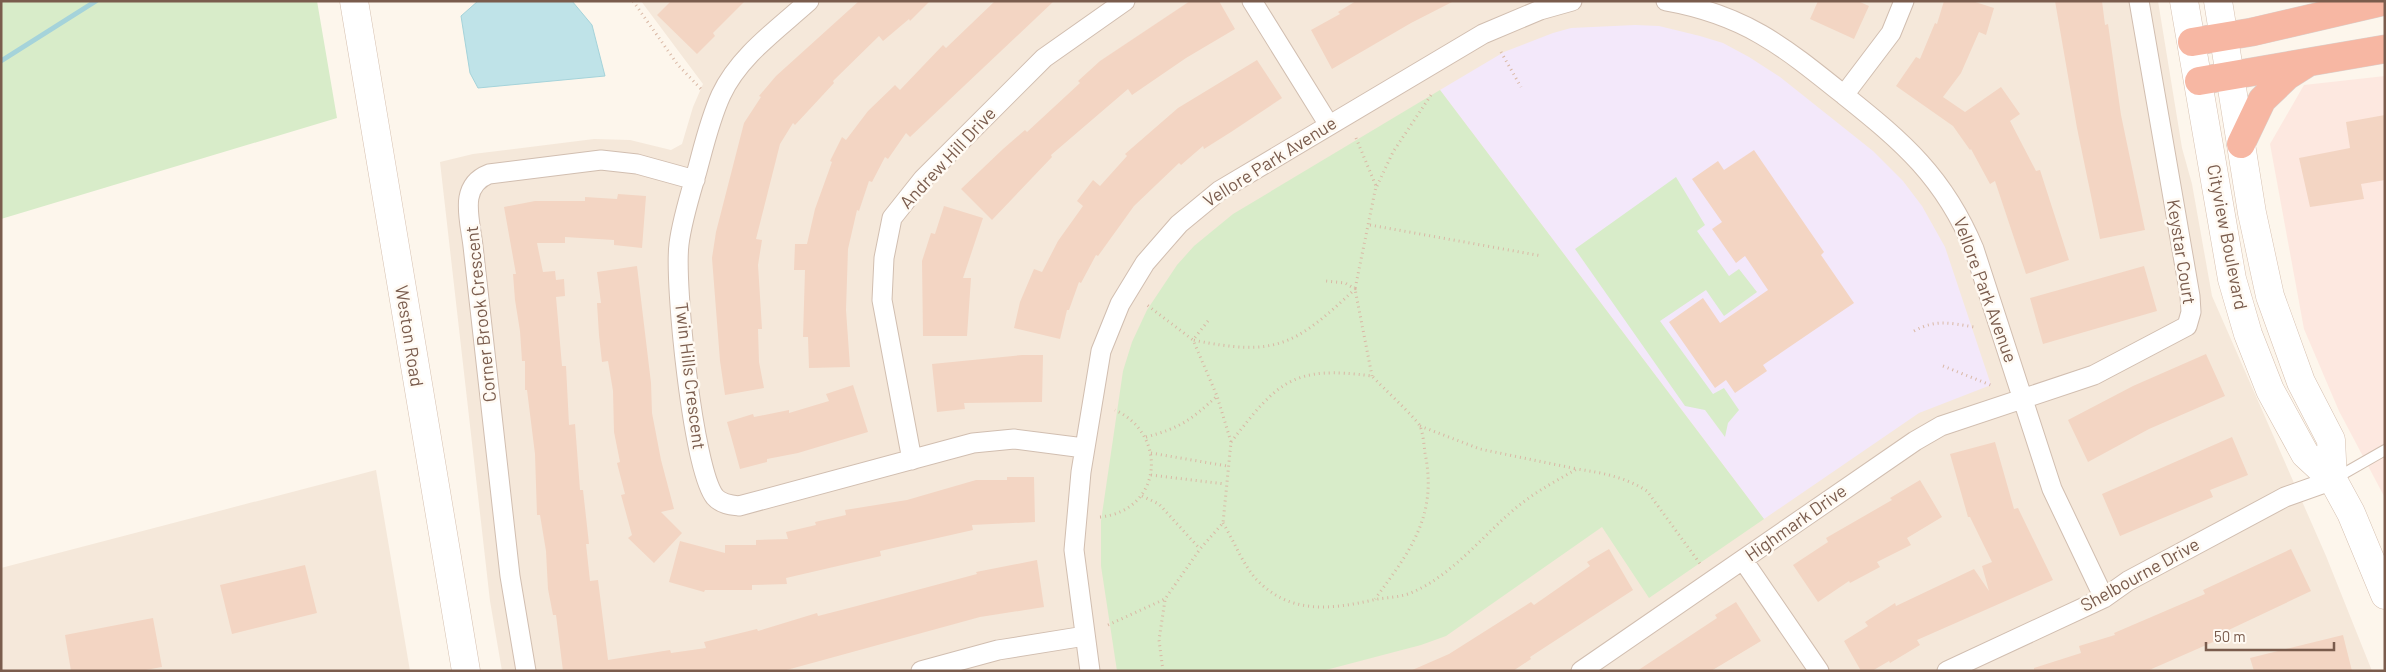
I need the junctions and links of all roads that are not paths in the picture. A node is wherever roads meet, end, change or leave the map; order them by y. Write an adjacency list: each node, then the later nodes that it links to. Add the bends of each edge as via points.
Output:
1 (354, 1): 33 (street, Weston Road)
2 (808, 1): 23 (street, Twin Hills Crescent, via 733,74 713,114)
3 (1125, 1): 27 (street, Andrew Hill Drive, via 1044,58 923,179 892,218 884,258 882,300)
4 (1252, 1): 21 (street)
5 (1572, 1): 21 (street, Vellore Park Avenue, via 1540,10 1483,34)
6 (1666, 1): 20 (street, Vellore Park Avenue, via 1740,22 1798,58)
7 (1904, 1): 20 (street, via 1890,33)
8 (2139, 1): 24 (street, Keystar Court, via 2190,296 2190,318 2187,326 2094,375)
9 (2184, 1): 15 (street, Cityview Boulevard)
10 (2218, 1): 14 (street, Cityview Boulevard)
11 (2324, 1): 12 (highway)
12 (2350, 1)
13 (2385, 1): 14 (highway)
14 (2224, 37): 15 (highway); 18 (street, Cityview Boulevard)
15 (2192, 42): 19 (street, Cityview Boulevard)
16 (2385, 49): 17 (highway)
17 (2310, 62): 18 (highway); 22 (highway, via 2287,76 2262,100)
18 (2231, 75): 19 (highway); 22 (street, Cityview Boulevard)
19 (2199, 81): 28 (street, Cityview Boulevard, via 2232,279 2248,334 2270,390 2305,454)
20 (1844, 95): 24 (street, Vellore Park Avenue, via 1908,148 1949,200 1974,249)
21 (1329, 125): 25 (street, Vellore Park Avenue, via 1219,191 1179,224 1145,264 1120,304 1101,351)
22 (2241, 144): 28 (street, Cityview Boulevard, via 2270,296 2301,382 2331,440)
23 (695, 180): 27 (street, Twin Hills Crescent, via 679,244 678,280 695,437 709,489 716,499 728,504 752,503); 34 (street, Corner Brook Crescent, via 637,164 601,160 489,174 470,189 471,229 510,576)
24 (2024, 399): 29 (street, Highmark Drive, via 1941,426); 31 (street, Vellore Park Avenue, via 2052,489)
25 (1084, 448): 27 (street, Twin Hills Crescent, via 999,438 948,448); 32 (street, Vellore Park Avenue, via 1074,550)
26 (2385, 450): 28 (lane)
27 (912, 460)
28 (2333, 480): 30 (street, Cityview Boulevard, via 2351,513); 31 (street, Shelbourne Drive, via 2285,497 2128,581)
29 (1743, 560): 37 (street, Highmark Drive); 38 (street)
30 (2385, 595)
31 (2104, 598): 39 (street, Shelbourne Drive)
32 (1085, 636): 35 (street, via 998,650); 36 (street, Vellore Park Avenue)
33 (466, 671)
34 (526, 671)
35 (921, 671)
36 (1090, 671)
37 (1581, 671)
38 (1819, 671)
39 (1947, 671)

